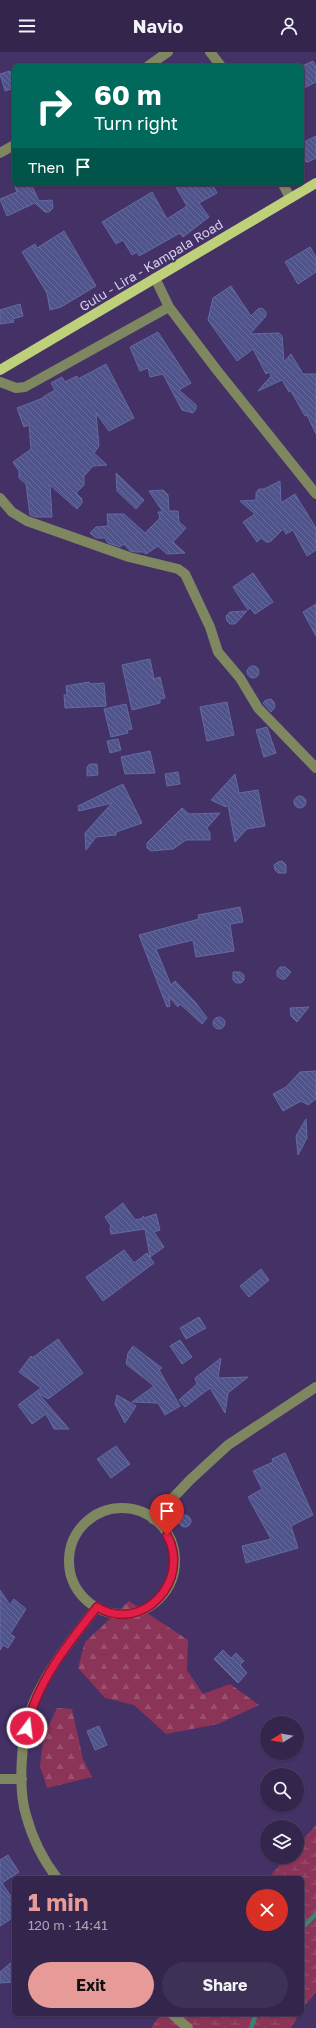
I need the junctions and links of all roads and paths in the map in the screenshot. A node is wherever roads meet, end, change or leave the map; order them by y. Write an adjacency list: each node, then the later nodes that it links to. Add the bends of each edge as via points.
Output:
1 (168, 52): 3 (street)
2 (210, 52): 4 (street)
3 (151, 64)
4 (219, 64)
5 (12, 146): 6 (street)
6 (0, 153)
7 (316, 183): 9 (main road, Gulu - Lira - Kampala Road)
8 (284, 186): 9 (street)
9 (290, 198): 10 (main road, Gulu - Lira - Kampala Road)
10 (155, 278): 11 (street); 12 (main road, Gulu - Lira - Kampala Road)
11 (169, 307): 13 (street, via 25,387 16,388); 14 (street)
12 (0, 370)
13 (0, 382)
14 (316, 494)
15 (0, 498): 16 (street, via 12,512 27,521 185,574 210,627 218,652 240,678 258,708)
16 (316, 768)
17 (316, 1387): 18 (street, via 228,1445)
18 (153, 1519): 19 (street, via 160,1523 174,1547 174,1576 159,1600 135,1613 107,1613); 19 (street, via 136,1509 108,1508 84,1522 70,1546 69,1574 83,1599)
19 (97, 1607): 20 (street, via 48,1676 30,1713 21,1757)
20 (22, 1779): 21 (street); 22 (street, via 25,1814 46,1863)
21 (0, 1780)
22 (55, 1876)
23 (174, 2016): 24 (street)
24 (188, 2028)

